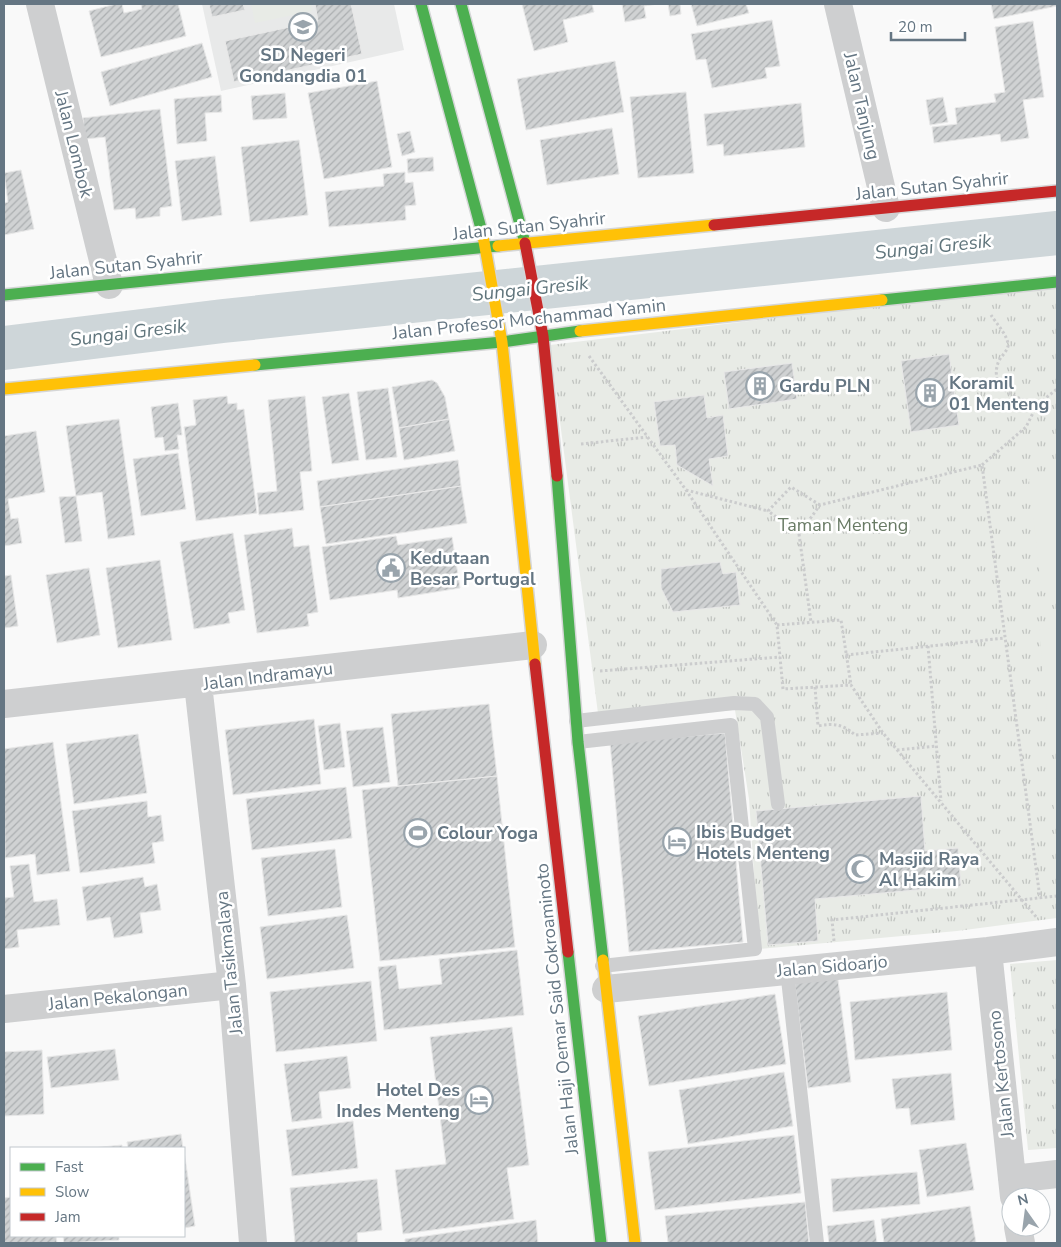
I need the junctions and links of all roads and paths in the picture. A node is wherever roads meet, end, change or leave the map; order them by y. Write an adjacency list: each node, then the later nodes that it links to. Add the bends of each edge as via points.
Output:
1 (40, 4): 10 (street, Jalan Lombok)
2 (421, 4): 8 (main road, Jalan Haji Oemar Said Cokroaminoto)
3 (461, 4): 7 (main road)
4 (838, 4): 6 (street, Jalan Tanjung)
5 (1057, 191): 6 (main road, Jalan Sutan Syahrir)
6 (886, 208): 7 (main road, Jalan Sutan Syahrir)
7 (526, 247): 8 (main road, Jalan Sutan Syahrir); 13 (main road)
8 (486, 253): 10 (main road, Jalan Sutan Syahrir); 15 (main road, Jalan Haji Oemar Said Cokroaminoto)
9 (1057, 282): 14 (main road, Jalan Profesor Mochammad Yamin)
10 (108, 285): 11 (main road, Jalan Sutan Syahrir)
11 (4, 295)
12 (1000, 330): 18 (path, via 1008,347 998,362 997,378 1006,393)
13 (542, 331): 14 (main road, Jalan Profesor Mochammad Yamin); 15 (main road, Jalan Profesor Mochammad Yamin); 38 (main road)
14 (577, 331): 19 (path, via 583,348)
15 (501, 337): 17 (main road, Jalan Profesor Mochammad Yamin); 29 (main road, Jalan Haji Oemar Said Cokroaminoto)
16 (1057, 388): 18 (path)
17 (4, 389)
18 (1037, 406): 21 (path, via 1026,427)
19 (647, 437): 20 (path); 22 (path)
20 (581, 444)
21 (982, 465): 23 (path); 28 (path)
22 (686, 490): 24 (path); 27 (path)
23 (820, 505): 24 (path, via 791,487); 25 (path)
24 (768, 511): 25 (path)
25 (799, 534): 26 (path)
26 (811, 622): 27 (path); 31 (path, via 841,620)
27 (777, 625): 32 (path)
28 (1005, 638): 30 (path); 46 (path)
29 (533, 645): 34 (street, Jalan Indramayu); 59 (main road, Jalan Haji Oemar Said Cokroaminoto)
30 (928, 646): 31 (path); 41 (path)
31 (846, 655): 35 (path)
32 (780, 657): 33 (path); 36 (path, via 784,689)
33 (600, 671)
34 (198, 684): 37 (street, Jalan Indramayu); 53 (street, Jalan Tasikmalaya)
35 (850, 685): 36 (path); 39 (path)
36 (815, 687): 39 (path, via 818,726 836,723 856,735)
37 (4, 704)
38 (576, 721): 40 (main road); 44 (lane, via 734,702 755,704 767,717)
39 (883, 732): 42 (path)
40 (578, 742): 52 (main road); 52 (lane, via 731,726 732,735 755,949)
41 (936, 746): 42 (path); 43 (path)
42 (897, 750): 43 (path)
43 (941, 802): 47 (path)
44 (778, 804)
45 (1057, 896): 46 (path)
46 (1040, 898): 47 (path)
47 (1023, 900): 48 (path); 50 (path, via 832,920)
48 (1056, 942): 49 (street, Jalan Sidoarjo)
49 (988, 951): 50 (street, Jalan Sidoarjo); 56 (street, Jalan Kertosono)
50 (837, 966): 51 (street, Jalan Sidoarjo)
51 (787, 970): 52 (street, Jalan Sidoarjo); 61 (lane)
52 (604, 978): 60 (main road)
53 (232, 985): 54 (street, Jalan Pekalongan); 58 (street, Jalan Tasikmalaya)
54 (4, 1009)
55 (1057, 1174): 57 (street)
56 (1013, 1187)
57 (1016, 1187)
58 (253, 1243)
59 (601, 1243)
60 (635, 1243)
61 (817, 1243)

